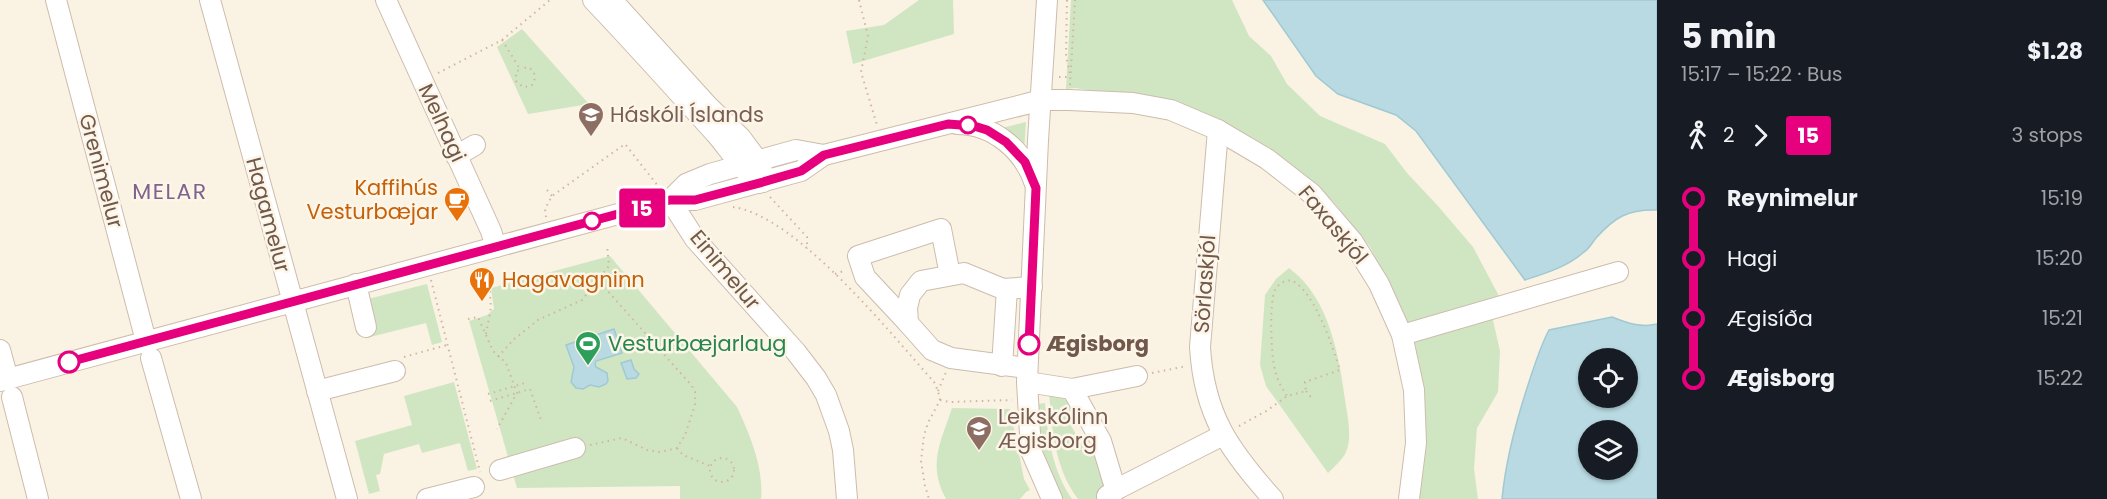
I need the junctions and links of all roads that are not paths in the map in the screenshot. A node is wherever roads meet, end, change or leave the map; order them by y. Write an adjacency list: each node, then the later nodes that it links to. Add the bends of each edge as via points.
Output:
1 (56, 0): 28 (street, Grenimelur)
2 (210, 0): 23 (street, Hagamelur)
3 (386, 0): 12 (street, Melhagi)
4 (593, 0): 13 (street, via 676,104)
5 (612, 0): 13 (street, via 741,138)
6 (1047, 0): 7 (street)
7 (1040, 100): 8 (street, Faxaskjól); 9 (street, Faxaskjól, via 1133,103 1171,110); 15 (street)
8 (948, 124): 11 (street, Faxaskjól); 15 (street, via 987,130 1006,142 1025,162)
9 (1218, 130): 26 (street, Faxaskjól, via 1267,159 1312,194 1353,242 1379,284); 36 (street, Sörlaskjól, via 1201,363 1206,393)
10 (475, 145): 12 (street)
11 (824, 155): 13 (street, via 796,150); 14 (street, via 801,171)
12 (456, 156): 17 (street, Melhagi)
13 (750, 164): 14 (street, via 764,176); 16 (street, via 710,174)
14 (762, 186): 16 (street, via 695,200)
15 (1036, 188): 21 (street)
16 (664, 193): 17 (street); 44 (street, Einimelur, via 695,239 816,378 839,431)
17 (496, 247): 20 (street)
18 (1618, 272): 26 (street)
19 (950, 275): 22 (street, via 964,273); 24 (street, via 917,285 908,301); 24 (street, via 941,230 858,256 865,277)
20 (356, 284): 23 (street); 25 (street)
21 (1032, 287): 22 (street); 32 (street)
22 (1007, 289): 29 (street)
23 (292, 301): 28 (street); 35 (street, Hagamelur)
24 (908, 323): 29 (street, via 932,350 951,358)
25 (366, 327)
26 (1402, 335): 47 (street, Faxaskjól, via 1413,390 1416,443)
27 (0, 350): 33 (street)
28 (149, 350): 33 (street); 41 (street, Grenimelur)
29 (1002, 366): 32 (street)
30 (395, 371): 35 (street)
31 (1137, 376): 34 (street)
32 (1027, 383): 34 (street); 45 (street, via 1031,451)
33 (7, 385): 40 (street)
34 (1071, 389): 36 (street, via 1101,441 1113,492)
35 (317, 391): 42 (street, Hagamelur)
36 (1223, 435): 46 (street, Sörlaskjól, via 1243,466)
37 (570, 445): 38 (street)
38 (500, 470)
39 (478, 484): 43 (street)
40 (38, 499)
41 (191, 499)
42 (347, 499)
43 (427, 499)
44 (847, 499)
45 (1052, 499)
46 (1273, 499)
47 (1409, 499)

